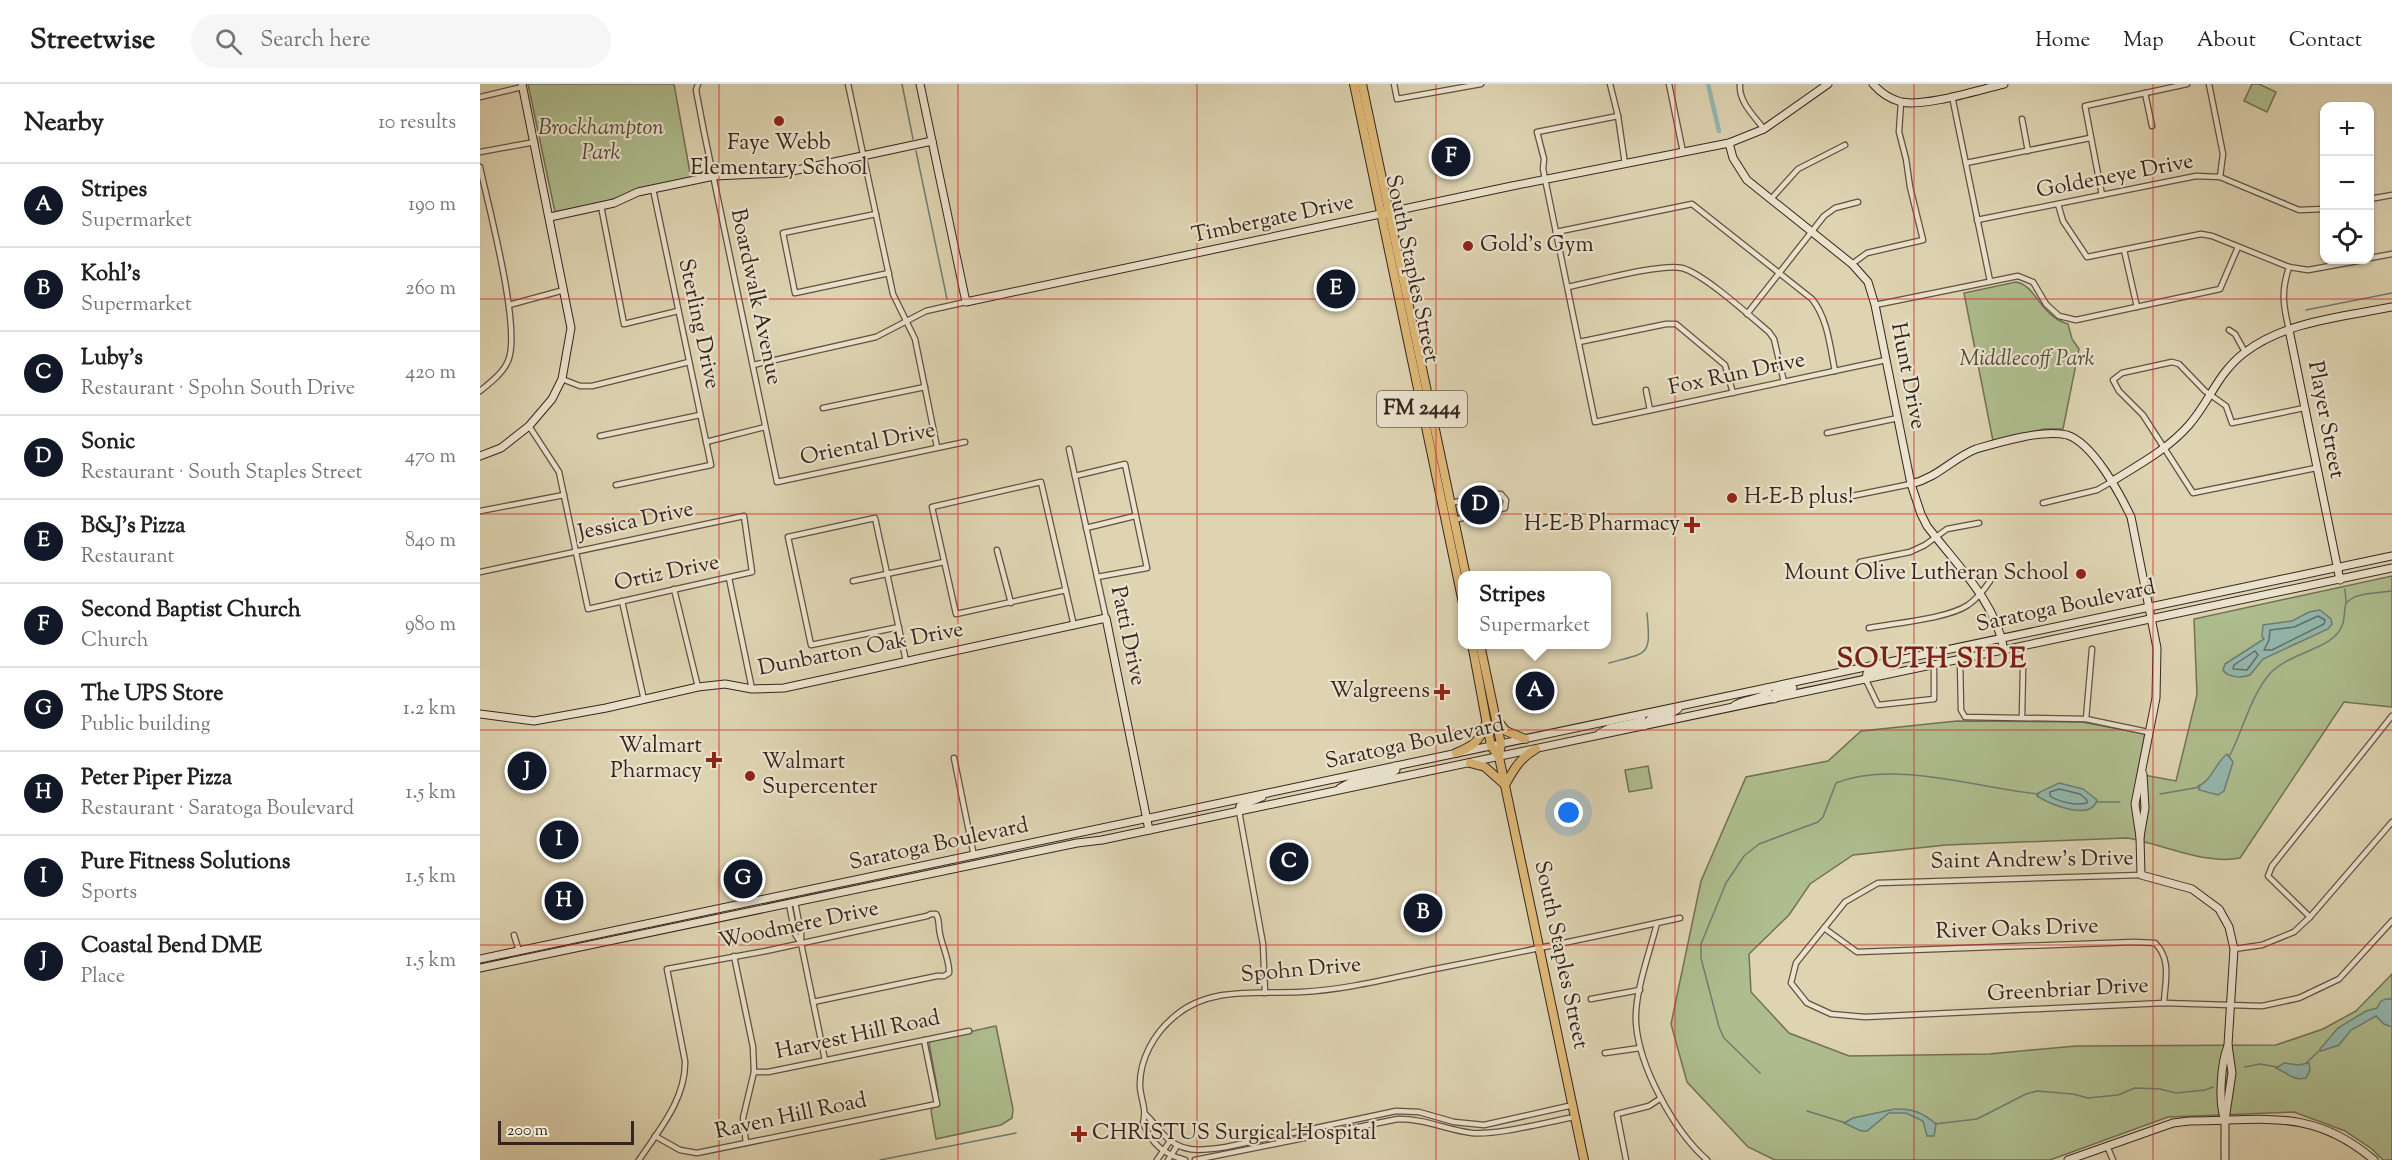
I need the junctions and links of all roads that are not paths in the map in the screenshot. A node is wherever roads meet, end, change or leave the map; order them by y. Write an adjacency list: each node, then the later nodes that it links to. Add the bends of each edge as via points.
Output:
1 (698, 84): 38 (street, Boardwalk Avenue)
2 (848, 84): 34 (street)
3 (920, 84): 27 (street)
4 (1355, 84): 20 (main road); 51 (main road, South Staples Street / FM 2444)
5 (1362, 84): 20 (main road, South Staples Street / FM 2444)
6 (1394, 84): 7 (street, via 1397,99)
7 (1481, 84)
8 (1610, 84): 22 (street)
9 (1669, 84): 33 (street)
10 (1740, 84): 25 (street, via 1744,101)
11 (1828, 84): 25 (street, Timbergate Drive)
12 (1874, 84): 21 (street, via 1888,97)
13 (2004, 84): 19 (street)
14 (2187, 84): 17 (street)
15 (2209, 84): 39 (street, via 2223,153)
16 (522, 86): 18 (street); 28 (street)
17 (2145, 93): 24 (street); 26 (street, via 2085,106)
18 (480, 96)
19 (1952, 96): 21 (street); 35 (street)
20 (1366, 100): 51 (main road, South Staples Street / FM 2444)
21 (1901, 102): 60 (street, via 1899,132 1923,240 1867,253)
22 (1618, 116): 36 (street); 40 (street, via 1537,132)
23 (2022, 119): 31 (street)
24 (2152, 126)
25 (1764, 129): 29 (street, Timbergate Drive)
26 (2090, 138): 31 (street); 42 (street)
27 (932, 141): 34 (street); 68 (street)
28 (535, 142): 32 (street); 52 (street)
29 (1730, 143): 33 (street, Timbergate Drive); 45 (street, Hunt Drive, via 1733,158 1747,180)
30 (1845, 146): 45 (street, via 1798,169)
31 (2028, 151): 35 (street)
32 (480, 152)
33 (1683, 152): 36 (street, Timbergate Drive)
34 (863, 156): 38 (street, via 783,173); 50 (street)
35 (1966, 163): 53 (street)
36 (1625, 164): 40 (street, Timbergate Drive)
37 (480, 167): 69 (street)
38 (714, 176): 41 (street); 82 (street, Boardwalk Avenue)
39 (2220, 177): 42 (street, Goldeneye Drive, via 2196,176); 49 (street, Goldeneye Drive, via 2299,210)
40 (1545, 180): 51 (street, Timbergate Drive); 54 (street)
41 (653, 189): 48 (street); 73 (street, Sterling Drive)
42 (2102, 195): 47 (street, Goldeneye Drive)
43 (2392, 195): 44 (street)
44 (2374, 198)
45 (1771, 199): 55 (street, Hunt Drive)
46 (1858, 202): 55 (street, via 1835,208)
47 (2058, 204): 53 (street, Goldeneye Drive); 57 (street, via 2063,221 2087,257)
48 (601, 206): 52 (street); 73 (street, via 624,324)
49 (2320, 209)
50 (876, 214): 63 (street); 63 (street, via 783,233 795,293)
51 (1386, 214): 68 (street, Timbergate Drive); 98 (main road, South Staples Street / FM 2444); 103 (main road, South Staples Street / FM 2444)
52 (550, 217): 67 (street)
53 (1977, 220): 65 (street)
54 (1556, 232): 64 (street, via 1692,204); 66 (street)
55 (1812, 232): 60 (street, Hunt Drive); 64 (street)
56 (2238, 247): 57 (street, via 2201,234); 62 (street); 71 (street, via 2220,289)
57 (2124, 249): 71 (street)
58 (2392, 254): 59 (street)
59 (2374, 257)
60 (1852, 264): 70 (street, Hunt Drive, via 1868,282)
61 (2329, 264): 62 (street, via 2308,270)
62 (2289, 267): 77 (street, Player Street, via 2282,302)
63 (889, 273): 75 (street, via 896,302)
64 (1779, 273): 74 (street); 83 (street, via 1819,307)
65 (1990, 281): 70 (street); 71 (street, via 2018,276 2033,282 2046,304 2059,316 2076,320)
66 (1568, 287): 74 (street, via 1660,268 1682,268); 78 (street)
67 (564, 290): 69 (street); 84 (street, via 572,328)
68 (966, 302): 75 (street, Timbergate Drive, via 926,311)
69 (509, 305): 88 (street, via 512,335 508,361)
70 (1875, 305): 80 (street, Hunt Drive)
71 (2137, 307)
72 (2392, 307): 77 (street)
73 (678, 311): 81 (street, Sterling Drive)
74 (1747, 314): 85 (street, via 1774,339)
75 (906, 321): 82 (street, Timbergate Drive, via 876,337); 86 (street, via 915,339)
76 (2229, 330): 79 (street)
77 (2289, 330): 79 (street); 92 (street, Player Street)
78 (1579, 342): 89 (street, via 1676,324 1725,365); 93 (street, Fox Run Drive, via 1595,422)
79 (2245, 352): 90 (street, via 2224,370)
80 (1886, 360): 83 (street, Fox Run Drive); 95 (street, Hunt Drive)
81 (689, 362): 84 (street, via 592,386); 94 (street, Sterling Drive)
82 (753, 365): 97 (street, Boardwalk Avenue)
83 (1835, 371): 85 (street, Fox Run Drive)
84 (562, 380): 96 (street)
85 (1784, 382): 89 (street, Fox Run Drive)
86 (925, 387): 91 (street); 104 (street)
87 (1646, 390): 93 (street)
88 (480, 391)
89 (1733, 393): 93 (street, Fox Run Drive)
90 (2210, 395): 92 (street, via 2226,406 2232,423); 105 (street, via 2190,424); 105 (street, via 2179,364 2172,362 2122,373 2113,380)
91 (823, 408)
92 (2304, 408): 110 (street, Player Street)
93 (1650, 410)
94 (700, 415): 100 (street); 101 (street, Sterling Drive)
95 (1898, 418): 99 (street); 114 (street, Hunt Drive)
96 (529, 426): 108 (street, via 501,448); 116 (street, via 559,472)
97 (765, 427): 101 (street); 112 (street, Boardwalk Avenue)
98 (1427, 431): 103 (main road, via 1435,446); 107 (main road, South Staples Street / FM 2444)
99 (1827, 433)
100 (600, 436)
101 (706, 442): 115 (street, Sterling Drive, via 711,465)
102 (965, 442): 104 (street, Oriental Drive)
103 (1439, 446): 109 (main road, South Staples Street / FM 2444)
104 (937, 447): 112 (street, Oriental Drive)
105 (2164, 448): 110 (street, via 2193,493); 113 (street)
106 (1070, 449): 111 (street, Patti Drive)
107 (1431, 453): 109 (main road); 131 (main road, South Staples Street / FM 2444)
108 (480, 456)
109 (1443, 466): 118 (main road, South Staples Street / FM 2444)
110 (2316, 468): 132 (street, Player Street)
111 (1075, 476): 121 (street, via 1125,464); 124 (street, Patti Drive)
112 (777, 482)
113 (2111, 482): 114 (street, via 2082,444 2052,433 1976,449 1930,478); 119 (street, via 2097,490); 150 (street, via 2131,517)
114 (1911, 484): 117 (street); 125 (street, Hunt Drive, via 1921,514)
115 (616, 485)
116 (564, 495): 120 (street); 127 (street)
117 (1847, 497)
118 (1451, 503): 122 (main road, South Staples Street / FM 2444); 122 (street, via 1494,494 1501,494 1506,500 1505,508)
119 (2043, 503)
120 (480, 511)
121 (1135, 516): 124 (street); 139 (street, via 1147,568)
122 (1454, 520): 135 (main road, South Staples Street / FM 2444)
123 (1979, 523): 125 (street, via 1947,529)
124 (1086, 528): 139 (street, Patti Drive)
125 (1936, 537): 130 (street, via 1910,552); 147 (street, Hunt Drive)
126 (997, 550): 149 (street)
127 (576, 552): 136 (street, Jessica Drive); 137 (street, Jessica Drive, via 744,516); 148 (street, Ortiz Drive, via 588,609)
128 (2392, 556): 132 (street, Saratoga Boulevard)
129 (944, 562): 138 (street); 146 (street, via 932,507 1041,482); 149 (street, via 956,614)
130 (1860, 562)
131 (1455, 564): 134 (main road); 141 (main road, South Staples Street / FM 2444)
132 (2338, 568): 142 (street, Player Street); 150 (street, Saratoga Boulevard)
133 (2392, 568): 142 (street, Saratoga Boulevard)
134 (1460, 571)
135 (1465, 571)
136 (480, 572)
137 (752, 572): 140 (street, Ortiz Drive)
138 (887, 573): 143 (street); 154 (street); 154 (street, via 875,518 788,537 811,645)
139 (1097, 577): 151 (street, Patti Drive)
140 (729, 578): 145 (street, Ortiz Drive); 170 (street)
141 (1458, 579)
142 (2340, 580): 152 (street, Saratoga Boulevard)
143 (853, 581)
144 (1990, 581): 147 (street)
145 (674, 589): 148 (street, Ortiz Drive); 168 (street)
146 (1066, 590): 149 (street); 153 (street)
147 (1980, 596): 155 (street, via 1950,612); 156 (street, Hunt Drive, via 1989,607)
148 (622, 601): 172 (street)
149 (1011, 603)
150 (2150, 607): 152 (street); 156 (street, Saratoga Boulevard)
151 (1106, 618): 153 (street, Dunbarton Oak Drive); 198 (street, Patti Drive)
152 (2153, 619): 160 (street, Saratoga Boulevard); 183 (street, via 2156,698)
153 (1074, 626): 163 (street, Dunbarton Oak Drive)
154 (899, 627): 163 (street)
155 (1869, 628)
156 (2002, 639): 160 (street, Hunt Drive); 161 (street, Saratoga Boulevard)
157 (1473, 649): 181 (main road, South Staples Street)
158 (1481, 649): 179 (main road, South Staples Street)
159 (2092, 649): 180 (street)
160 (2004, 650): 162 (street, Saratoga Boulevard)
161 (1909, 659): 166 (street, Saratoga Boulevard); 167 (street, via 1871,672)
162 (1960, 660): 164 (street, Saratoga Boulevard); 177 (street, via 1961,710 1965,717)
163 (906, 661): 170 (street, Dunbarton Oak Drive, via 784,688)
164 (1934, 666): 167 (street, Saratoga Boulevard); 167 (street, via 1934,699 1878,705)
165 (2023, 669): 177 (street)
166 (1814, 679): 169 (street, Saratoga Boulevard); 171 (street, via 1777,691)
167 (1866, 680): 171 (street, Saratoga Boulevard)
168 (698, 687): 170 (street, Dunbarton Oak Drive, via 726,684); 172 (street, Dunbarton Oak Drive)
169 (1767, 688): 173 (street, Saratoga Boulevard); 174 (street, via 1764,696)
170 (752, 689)
171 (1774, 699): 174 (street, Saratoga Boulevard)
172 (644, 700): 175 (street, Dunbarton Oak Drive, via 534,721)
173 (1683, 706): 176 (street, Saratoga Boulevard); 182 (street, via 1651,718)
174 (1730, 708): 182 (street, Saratoga Boulevard)
175 (480, 714)
176 (1641, 715): 184 (street, via 1638,722 1610,728); 185 (street, Saratoga Boulevard)
177 (2022, 716): 180 (street)
178 (2392, 716): 208 (street, via 2272,866 2268,876)
179 (1496, 718): 185 (main road, via 1506,731); 186 (main road, South Staples Street)
180 (2086, 719): 183 (street)
181 (1485, 721): 187 (main road, South Staples Street); 189 (main road, via 1481,737)
182 (1644, 726): 184 (street, Saratoga Boulevard)
183 (2148, 732): 203 (street, via 2135,804)
184 (1593, 737): 188 (street, Saratoga Boulevard)
185 (1525, 739): 186 (street, Saratoga Boulevard)
186 (1501, 744): 187 (street, Saratoga Boulevard); 190 (main road, South Staples Street)
187 (1491, 746): 189 (street, Saratoga Boulevard); 190 (main road, South Staples Street)
188 (1536, 749): 190 (street, Saratoga Boulevard); 194 (main road, via 1517,764)
189 (1456, 753): 193 (street, Saratoga Boulevard)
190 (1499, 757): 192 (street, Saratoga Boulevard); 194 (main road, South Staples Street)
191 (954, 758): 201 (street)
192 (1470, 763): 194 (main road, via 1485,768); 196 (street, Saratoga Boulevard)
193 (1395, 766): 195 (street, Saratoga Boulevard); 196 (street, via 1390,774 1351,782)
194 (1505, 785): 219 (main road, South Staples Street)
195 (1269, 793): 197 (street, via 1240,806); 198 (street, Saratoga Boulevard)
196 (1333, 793): 197 (street, Saratoga Boulevard)
197 (1239, 811): 200 (street, Saratoga Boulevard); 226 (street, via 1263,944)
198 (1147, 820): 200 (street, Patti Drive); 201 (street, Saratoga Boulevard)
199 (2392, 822): 208 (street)
200 (1149, 830): 202 (street, Saratoga Boulevard)
201 (974, 856): 202 (street, via 972,861); 204 (street, Saratoga Boulevard)
202 (945, 871): 206 (street, Saratoga Boulevard)
203 (2141, 875): 213 (street, Saint Andrew's Drive, via 1878,884 1845,902); 220 (street, Saint Andrew's Drive, via 2192,889 2219,909 2229,927)
204 (808, 891): 205 (street, Saratoga Boulevard); 206 (street, via 792,899)
205 (784, 896): 207 (street); 212 (street, Saratoga Boulevard)
206 (792, 903): 207 (street, Saratoga Boulevard); 217 (street, via 795,934)
207 (769, 908): 216 (street, Saratoga Boulevard)
208 (2310, 917): 220 (street, via 2294,932 2262,945)
209 (1680, 918): 211 (street, Spohn Drive)
210 (2392, 921): 230 (street, Greenbriar Drive, via 2339,979 2299,998 2262,1006)
211 (1657, 923): 219 (street, Spohn Drive); 225 (street)
212 (636, 927): 214 (street, Saratoga Boulevard); 216 (street)
213 (1824, 928): 229 (street, River Oaks Drive, via 1857,952 2155,943 2166,961); 229 (street, Greenbriar Drive, via 1796,963 1791,983 1807,1003 1832,1014 1865,1017)
214 (613, 932): 218 (street); 221 (street, Saratoga Boulevard)
215 (514, 935): 221 (street)
216 (620, 939): 218 (street, Saratoga Boulevard)
217 (801, 943): 222 (street, Woodmere Drive); 228 (street); 228 (street, Woodmere Drive, via 936,914 949,967 944,976)
218 (597, 944): 224 (street, Saratoga Boulevard)
219 (1541, 948): 226 (street, Spohn Drive, via 1329,990); 238 (main road, South Staples Street)
220 (2234, 950): 230 (street, Saint Andrew's Drive)
221 (519, 951): 223 (street, Saratoga Boulevard)
222 (734, 957): 236 (street, via 753,1047); 249 (street, Woodmere Drive, via 667,969 685,1074 682,1091)
223 (480, 959)
224 (480, 968)
225 (1640, 990): 227 (street); 233 (street, via 1636,1021)
226 (1265, 993): 239 (street, Spohn Drive, via 1213,996 1189,1006 1162,1028 1143,1063 1140,1087)
227 (1591, 999)
228 (813, 1002): 235 (street)
229 (2164, 1003): 230 (street, Greenbriar Drive)
230 (2230, 1006): 242 (street, Saint Andrew's Drive, via 2222,1071)
231 (969, 1031): 232 (street, Harvest Hill Road)
232 (924, 1040): 235 (street, Harvest Hill Road); 252 (street, Raven Hill Road, via 937,1104)
233 (1640, 1048): 234 (street); 237 (street)
234 (1605, 1053)
235 (825, 1060): 236 (street, Harvest Hill Road)
236 (754, 1072): 252 (street, via 743,1118)
237 (1661, 1098): 264 (street, via 1649,1106 1617,1114); 265 (street, via 1680,1130)
238 (1573, 1105): 241 (main road, South Staples Street); 243 (street)
239 (1145, 1114): 251 (street); 256 (street, Spohn Drive, via 1143,1123 1150,1139)
240 (1378, 1115): 244 (street); 245 (street, via 1419,1112); 247 (street)
241 (1575, 1117): 246 (street); 263 (main road, South Staples Street)
242 (2225, 1120): 253 (street, via 2174,1123); 268 (street, Saint Andrew's Drive); 269 (street, via 2304,1122 2335,1133)
243 (1508, 1121): 245 (street); 246 (street)
244 (1380, 1122): 248 (street, via 1418,1119); 250 (street)
245 (1463, 1124): 248 (street)
246 (1509, 1128): 248 (street, via 1489,1133)
247 (1307, 1130): 250 (street); 255 (street)
248 (1461, 1131)
249 (655, 1136): 252 (street, Raven Hill Road, via 680,1150 697,1153); 259 (street)
250 (1308, 1137): 257 (street)
251 (1170, 1141): 254 (street); 256 (street)
252 (746, 1143)
253 (2107, 1145): 266 (street); 267 (street)
254 (1177, 1146): 255 (street, via 1199,1151); 258 (street)
255 (1226, 1148): 257 (street)
256 (1162, 1151): 258 (street); 260 (street)
257 (1228, 1155): 262 (street)
258 (1170, 1158): 261 (street)
259 (639, 1160)
260 (1158, 1160)
261 (1185, 1160)
262 (1196, 1160)
263 (1584, 1160)
264 (1626, 1160)
265 (1707, 1160)
266 (2068, 1160)
267 (2113, 1160)
268 (2225, 1160)
269 (2374, 1160)

